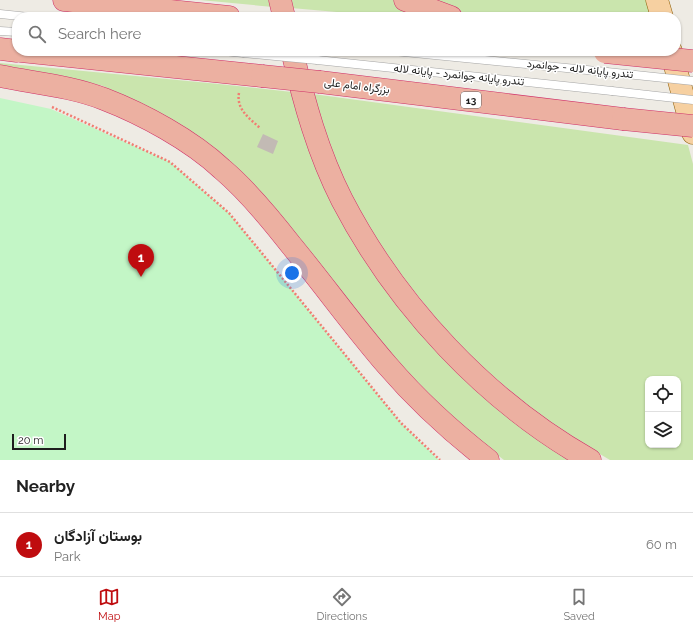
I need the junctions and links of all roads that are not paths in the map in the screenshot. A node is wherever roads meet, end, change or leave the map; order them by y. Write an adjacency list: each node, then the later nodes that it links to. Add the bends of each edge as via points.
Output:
1 (64, 0): 5 (highway)
2 (280, 0): 6 (highway)
3 (405, 0): 7 (highway)
4 (657, 0): 8 (main road)
5 (180, 12)
6 (283, 12)
7 (437, 12)
8 (661, 12)
9 (0, 14): 10 (lane)
10 (12, 15)
11 (0, 30): 12 (lane)
12 (12, 31)
13 (0, 49): 14 (highway)
14 (12, 50)
15 (69, 56): 25 (highway, بزرگراه امام علی / 13, bridge, via 320,82)
16 (275, 56): 24 (lane, تندرو پایانه جوانمرد - پایانه لاله, bridge)
17 (293, 56): 28 (highway, via 304,102 342,199 368,246 404,297 438,337 481,380 527,419)
18 (544, 56): 20 (lane, تندرو پایانه لاله - جوانمرد)
19 (672, 56): 26 (main road)
20 (604, 58): 21 (highway, bridge); 23 (lane, تندرو پایانه لاله - جوانمرد, bridge)
21 (693, 61)
22 (0, 76): 27 (highway, via 102,98 161,126 221,168 271,218 388,366 435,414)
23 (693, 81)
24 (693, 100)
25 (693, 126)
26 (693, 133)
27 (488, 460)
28 (590, 460)

